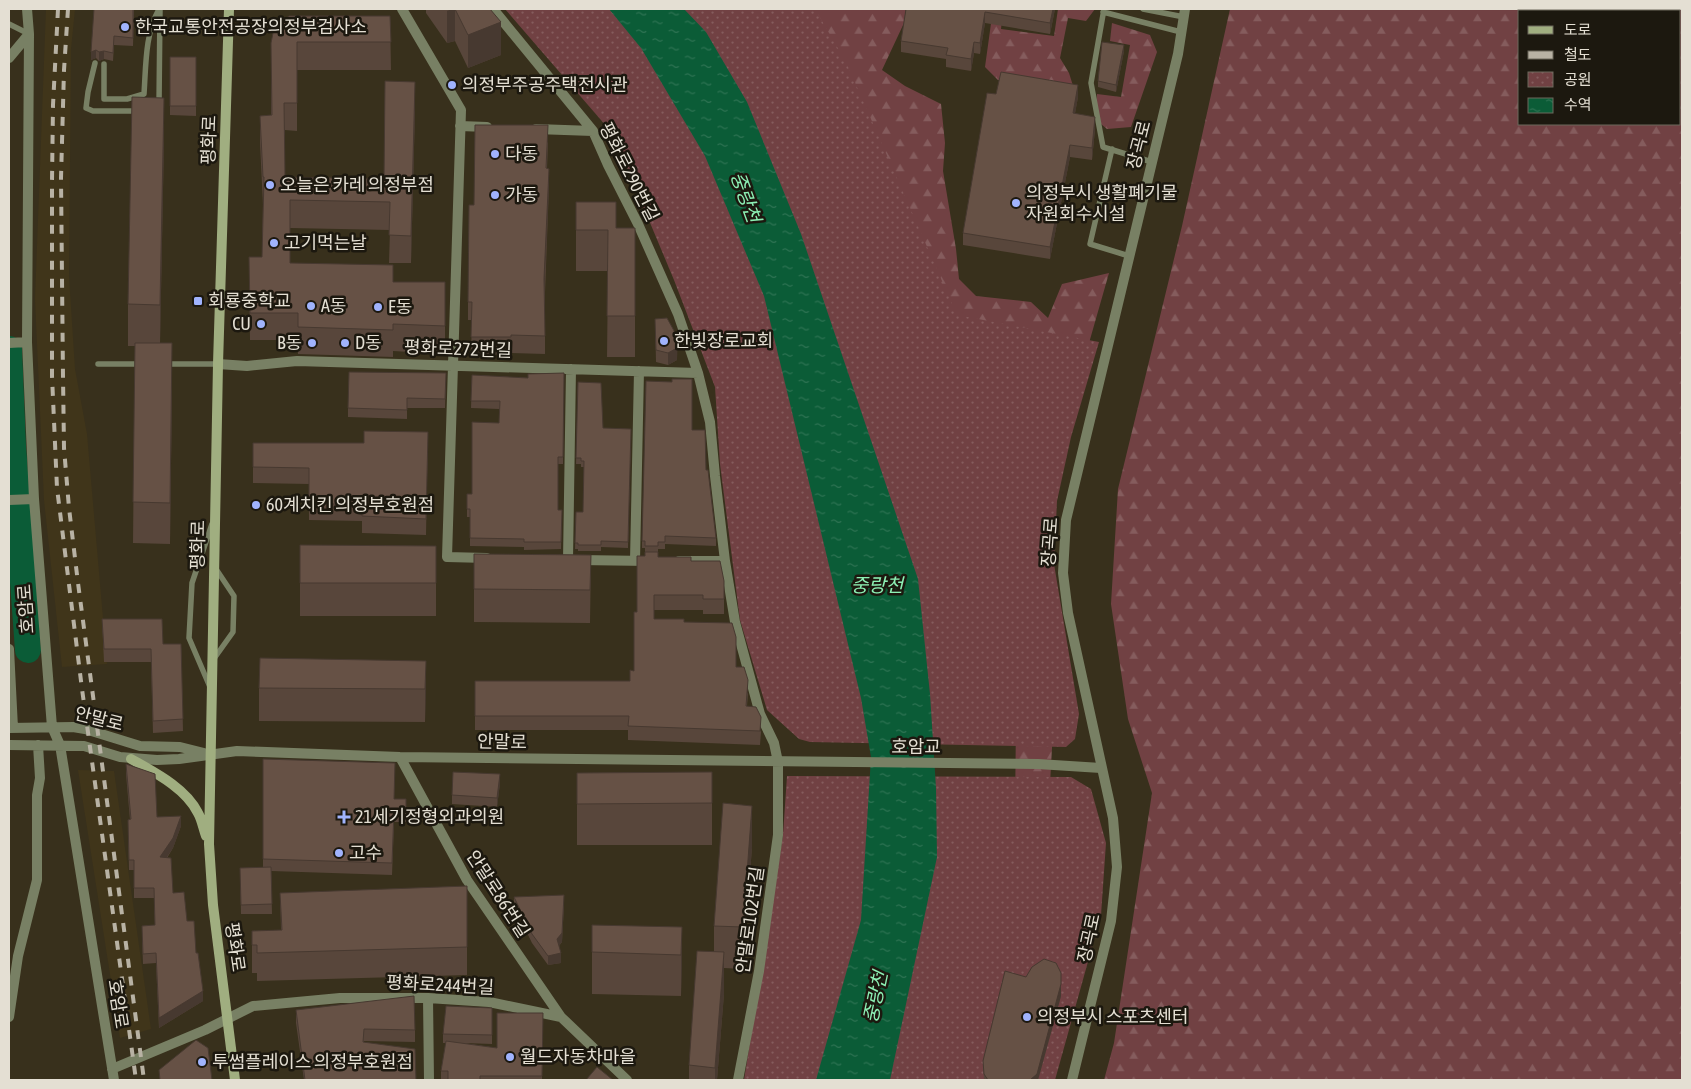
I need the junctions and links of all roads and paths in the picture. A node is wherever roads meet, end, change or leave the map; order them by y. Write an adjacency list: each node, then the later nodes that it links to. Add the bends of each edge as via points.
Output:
1 (27, 9): 11 (street, 호암로)
2 (159, 9): 14 (lane, via 153,20 147,52 144,94 126,99 104,99); 15 (lane)
3 (229, 9): 29 (main road, 평화로)
4 (402, 9): 17 (street, via 461,110)
5 (493, 9): 20 (street, 평화로290번길)
6 (1143, 9): 8 (lane)
7 (1104, 10): 10 (lane); 21 (lane, via 1091,83 1103,147)
8 (1185, 13): 10 (street, 장곡로)
9 (9, 24): 11 (lane)
10 (1181, 32): 22 (street, 장곡로)
11 (29, 34): 12 (street); 24 (street, 호암로)
12 (9, 58)
13 (95, 63): 16 (lane, via 86,108 122,112)
14 (104, 64)
15 (158, 109)
16 (150, 110)
17 (460, 126): 18 (street); 30 (street)
18 (498, 128)
19 (526, 128): 20 (street)
20 (593, 131): 33 (street, 평화로290번길, via 678,314)
21 (1112, 149): 22 (lane); 23 (lane, via 1090,244)
22 (1152, 162): 23 (street, 장곡로)
23 (1129, 256): 54 (street, 장곡로, via 1066,520 1063,573 1068,613)
24 (27, 342): 25 (street); 34 (street, 호암로)
25 (9, 343)
26 (98, 364): 27 (lane)
27 (144, 364)
28 (163, 364): 29 (lane)
29 (218, 364): 30 (street, 평화로272번길, via 247,366 297,361); 36 (main road, 평화로)
30 (452, 366): 31 (street, 평화로272번길); 37 (street, via 447,558)
31 (571, 369): 32 (street, 평화로272번길); 38 (street, via 564,560)
32 (639, 371): 33 (street, 평화로272번길); 38 (street)
33 (698, 373): 39 (street, 평화로290번길, via 710,422)
34 (34, 499): 35 (street); 44 (street, 호암로)
35 (9, 500)
36 (215, 517): 40 (main road, 평화로); 43 (lane, via 192,583 189,638)
37 (494, 559)
38 (636, 561): 39 (street)
39 (726, 561): 52 (street, 안말로102번길, via 741,646 760,714 774,743)
40 (214, 565): 42 (main road, 평화로); 42 (lane, via 234,596 234,632)
41 (9, 649): 45 (street)
42 (212, 661): 43 (main road, 평화로)
43 (211, 691): 49 (main road, 평화로)
44 (52, 727): 45 (street, 안말로); 48 (street, 호암로); 49 (street, 안말로, via 85,729 140,746 180,747)
45 (11, 728)
46 (9, 745): 47 (street, 안말로)
47 (38, 745): 48 (street, 안말로); 57 (street, via 37,880 18,956)
48 (60, 745): 51 (street, 안말로, via 84,746); 60 (street, 호암로)
49 (210, 754): 50 (street, 안말로, via 237,751); 51 (street, 안말로, via 180,759); 55 (main road, 평화로)
50 (400, 757): 52 (street, 안말로); 58 (street, 안말로86번길, via 467,880)
51 (131, 759): 55 (main road, via 190,800)
52 (778, 762): 53 (street, 안말로); 65 (street, 안말로102번길, via 778,835 759,971)
53 (794, 762): 54 (street, 호암교, via 1038,764)
54 (1101, 768): 66 (street, 장곡로, via 1113,818 1117,867 1111,921)
55 (209, 844): 59 (main road, 평화로, via 213,905)
56 (428, 998): 58 (street, 평화로244번길, via 489,1002); 59 (street, 평화로244번길, via 340,998 253,1006); 63 (street)
57 (9, 1018)
58 (561, 1018): 64 (street)
59 (228, 1019): 60 (street, 평화로244번길); 62 (main road, 평화로)
60 (112, 1069): 61 (street, 호암로)
61 (114, 1080)
62 (235, 1080)
63 (429, 1080)
64 (627, 1080)
65 (738, 1080)
66 (1072, 1080)

